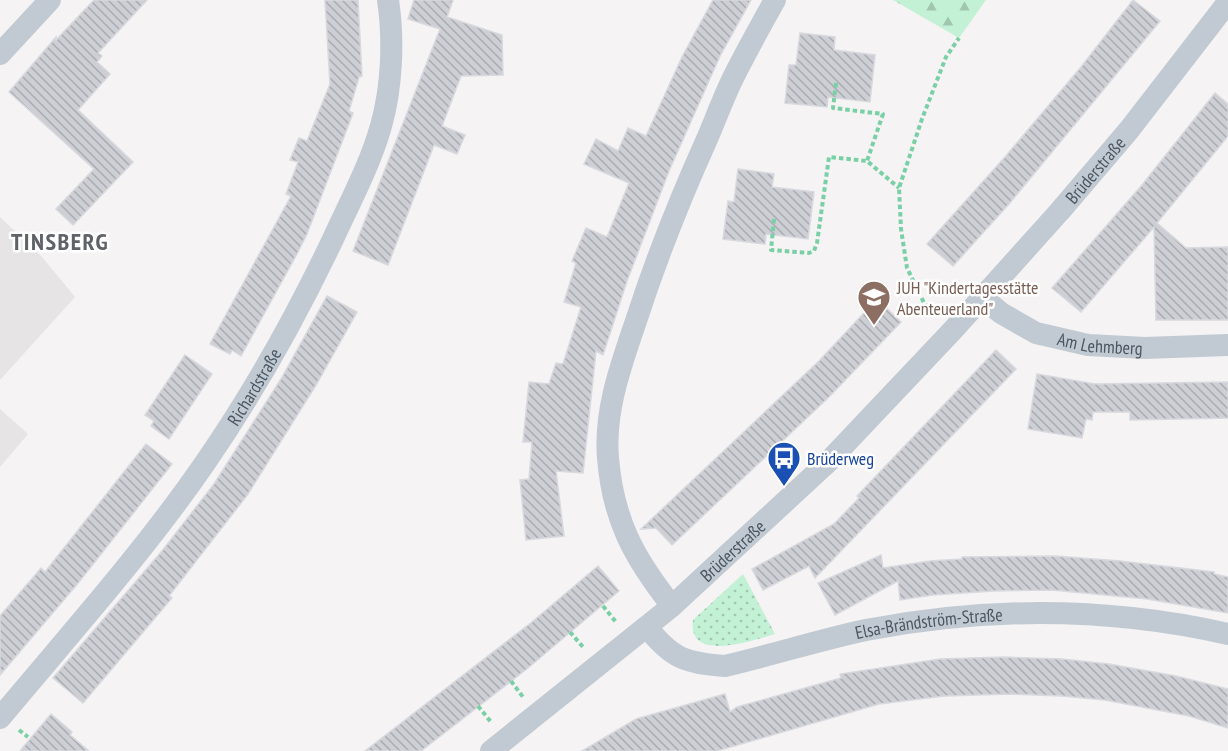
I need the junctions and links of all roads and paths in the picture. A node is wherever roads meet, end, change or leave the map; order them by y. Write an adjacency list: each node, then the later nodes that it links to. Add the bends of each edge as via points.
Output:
1 (50, 0): 6 (street)
2 (388, 0): 24 (street, Richardstraße, via 391,32 381,127 368,165 294,319 264,372 175,505)
3 (775, 0): 15 (street, via 734,77 651,273 609,415 608,457 620,521 648,576)
4 (1228, 2): 11 (street, Brüderstraße, via 1129,130)
5 (959, 38): 9 (path, via 946,57)
6 (0, 54)
7 (836, 83): 8 (path, via 833,108 883,114)
8 (867, 161): 9 (path); 10 (path, via 829,158 814,251 771,250)
9 (899, 188): 12 (path, via 907,268 924,303)
10 (774, 219)
11 (983, 298): 12 (street, Brüderstraße); 13 (street, Am Lehmberg, via 1036,333 1088,345)
12 (953, 330): 15 (street, Brüderstraße, via 828,462)
13 (1228, 345)
14 (603, 606): 16 (path)
15 (672, 606): 17 (street, Brüderstraße)
16 (617, 622)
17 (646, 627): 19 (street, Elsa-Brändström-Straße, via 679,658 701,665 725,666 864,631 966,616 1086,614); 26 (street, Brüderstraße)
18 (570, 632): 20 (path)
19 (1228, 634)
20 (585, 650)
21 (511, 681): 22 (path)
22 (520, 692)
23 (478, 706): 25 (path)
24 (0, 718)
25 (491, 722)
26 (491, 751)

